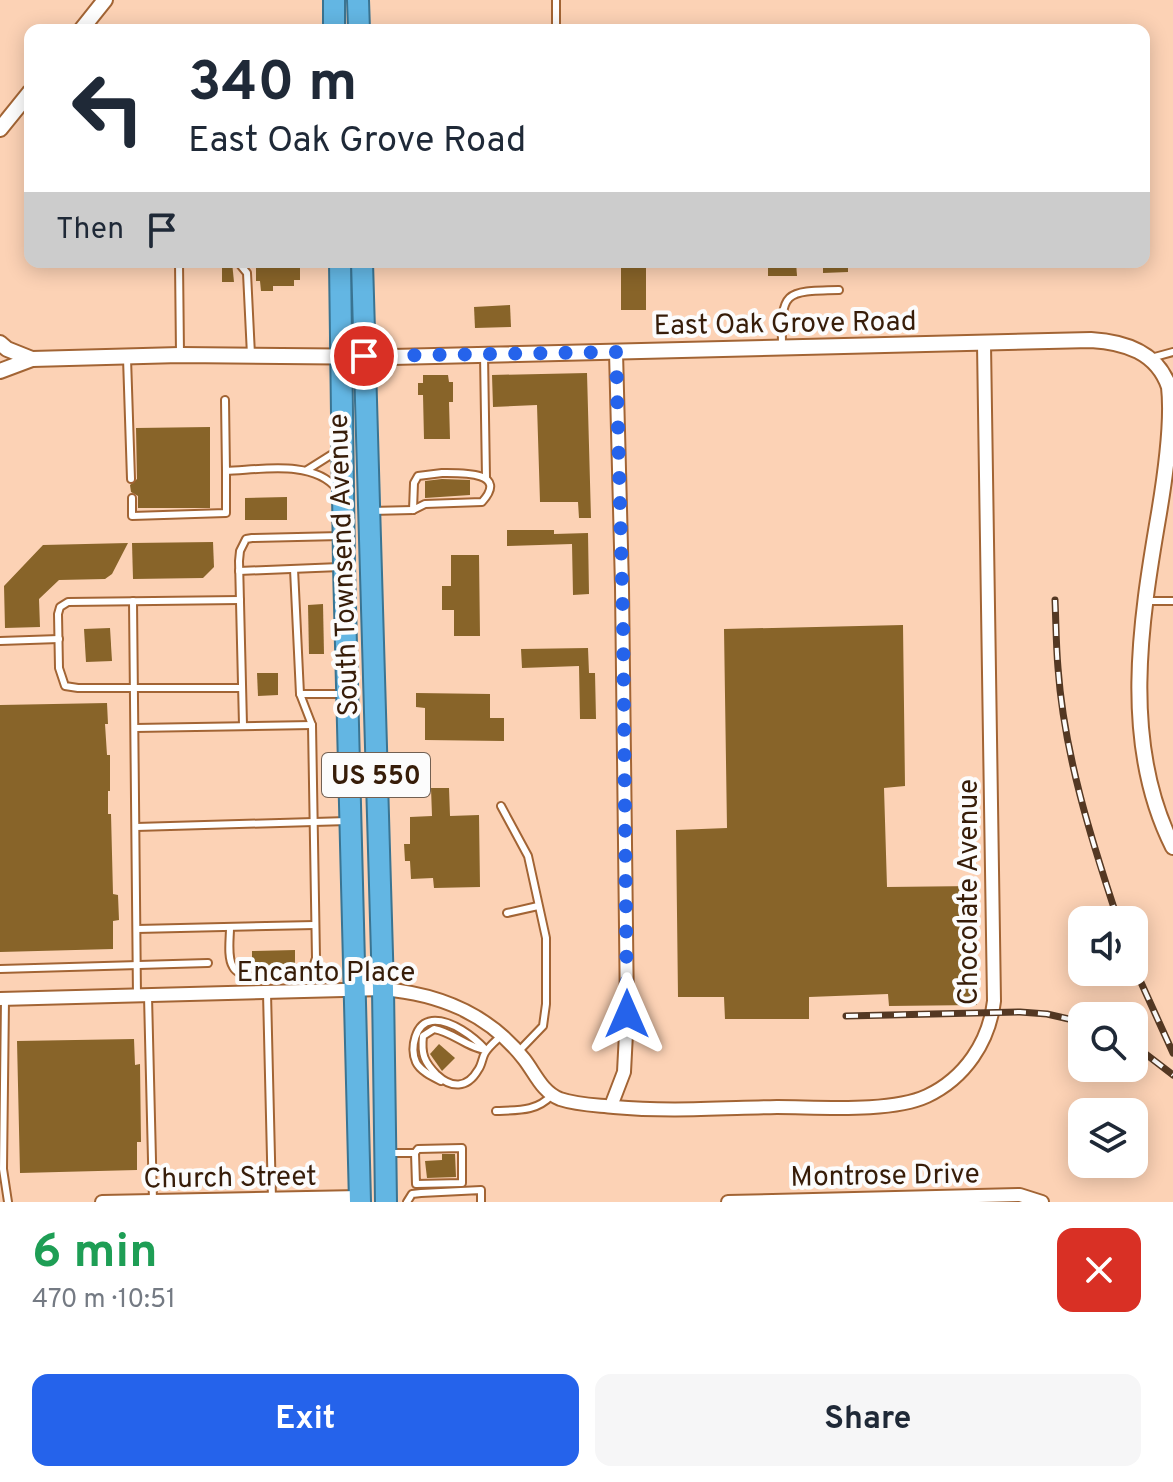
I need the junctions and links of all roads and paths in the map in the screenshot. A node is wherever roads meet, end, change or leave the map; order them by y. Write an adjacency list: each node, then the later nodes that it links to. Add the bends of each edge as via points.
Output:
1 (105, 0): 5 (street)
2 (334, 0): 6 (highway)
3 (358, 0): 7 (highway)
4 (556, 0): 8 (lane)
5 (86, 24)
6 (334, 24)
7 (359, 24)
8 (556, 24)
9 (24, 99): 10 (street)
10 (0, 129)
11 (179, 268): 21 (lane)
12 (243, 268): 22 (lane)
13 (340, 268): 24 (highway, South Townsend Avenue / US 550)
14 (362, 268): 25 (highway, South Townsend Avenue / US 550)
15 (839, 290): 18 (lane, via 798,291 784,302)
16 (0, 344): 28 (street, East Oak Grove Road); 29 (street)
17 (984, 344): 18 (street, East Oak Grove Road); 27 (street, East Oak Grove Road, via 1109,341); 79 (street, Chocolate Avenue, via 995,977 993,1013 982,1044 951,1081 925,1097 898,1103 638,1110)
18 (782, 347): 19 (street, East Oak Grove Road)
19 (616, 352): 23 (street, East Oak Grove Road); 79 (street, via 627,999 624,1072)
20 (1173, 352): 27 (lane)
21 (180, 355): 22 (street, East Oak Grove Road); 26 (street, East Oak Grove Road)
22 (251, 355): 24 (street, East Oak Grove Road)
23 (484, 355): 25 (street, East Oak Grove Road); 34 (lane)
24 (342, 356): 25 (street, East Oak Grove Road); 31 (highway, South Townsend Avenue / US 550)
25 (364, 356): 39 (highway, South Townsend Avenue / US 550)
26 (127, 358): 28 (street, East Oak Grove Road); 35 (lane)
27 (1151, 358): 46 (street, via 1167,382 1172,424)
28 (32, 359): 29 (street, East Oak Grove Road)
29 (0, 369)
30 (225, 400): 33 (lane)
31 (343, 433): 32 (lane, via 334,453); 37 (highway, South Townsend Avenue / US 550)
32 (307, 470): 33 (lane); 37 (lane, via 334,485)
33 (226, 471): 36 (lane, via 226,513 132,516)
34 (486, 478): 38 (lane, via 489,495 482,502 425,504); 38 (lane, via 418,476)
35 (131, 479)
36 (132, 498)
37 (343, 498): 40 (highway, South Townsend Avenue / US 550)
38 (413, 510): 39 (lane)
39 (368, 511): 70 (highway, South Townsend Avenue / US 550)
40 (345, 536): 41 (highway, South Townsend Avenue / US 550); 43 (lane, via 246,539)
41 (344, 566): 42 (lane); 53 (highway, South Townsend Avenue / US 550)
42 (294, 569): 43 (lane); 52 (lane)
43 (239, 571): 44 (lane)
44 (240, 600): 45 (lane); 50 (lane)
45 (133, 601): 48 (lane, via 68,602 60,607); 51 (lane)
46 (1147, 601): 47 (lane); 61 (street, via 1138,685 1144,767)
47 (1173, 601)
48 (59, 639): 49 (lane); 51 (lane, via 60,679 65,686)
49 (0, 641)
50 (242, 688): 51 (lane); 54 (lane)
51 (134, 689): 56 (lane)
52 (300, 694): 53 (lane); 55 (lane)
53 (347, 694): 58 (highway, South Townsend Avenue / US 550)
54 (243, 725): 55 (lane); 56 (lane)
55 (312, 725): 59 (lane)
56 (135, 728): 60 (lane)
57 (501, 806): 62 (lane, via 528,856)
58 (350, 821): 59 (lane); 71 (highway, South Townsend Avenue / US 550)
59 (314, 822): 60 (lane); 64 (lane)
60 (136, 827): 66 (lane)
61 (1173, 847)
62 (538, 906): 63 (lane); 77 (lane, via 546,938 543,1026)
63 (507, 913)
64 (315, 925): 65 (lane); 65 (lane, via 313,967 297,975 241,975 233,969)
65 (230, 928): 66 (lane)
66 (137, 929): 68 (lane)
67 (208, 963): 68 (lane)
68 (138, 964): 69 (lane); 73 (lane)
69 (0, 969)
70 (383, 989): 71 (street, Encanto Place); 75 (street, Encanto Place, via 444,1000 470,1011); 81 (highway, South Townsend Avenue / US 550)
71 (354, 990): 72 (street, Encanto Place); 84 (highway, South Townsend Avenue / US 550)
72 (267, 993): 73 (street, Encanto Place); 83 (lane)
73 (142, 996): 74 (street, Encanto Place); 85 (lane)
74 (2, 999): 87 (lane, via 3,1169)
75 (502, 1035): 76 (lane); 77 (street, Encanto Place)
76 (486, 1050): 76 (lane, via 442,1031 423,1036 426,1063 446,1083 457,1086 479,1070)
77 (518, 1052): 78 (street, Encanto Place)
78 (552, 1095): 79 (street); 80 (lane, via 527,1110)
79 (611, 1106)
80 (496, 1111)
81 (385, 1153): 82 (lane); 89 (highway, South Townsend Avenue / US 550)
82 (415, 1153): 82 (lane, via 416,1184 462,1183 462,1148)
83 (272, 1199): 84 (street, Church Street); 86 (street, Church Street)
84 (360, 1200)
85 (153, 1201): 86 (street, Church Street); 88 (street, Church Street)
86 (203, 1201)
87 (8, 1202)
88 (102, 1202)
89 (386, 1202)
90 (407, 1202): 91 (lane, via 412,1194 481,1190)
91 (481, 1202)
92 (728, 1202): 93 (street, Montrose Drive, via 1020,1195)
93 (1042, 1202)

